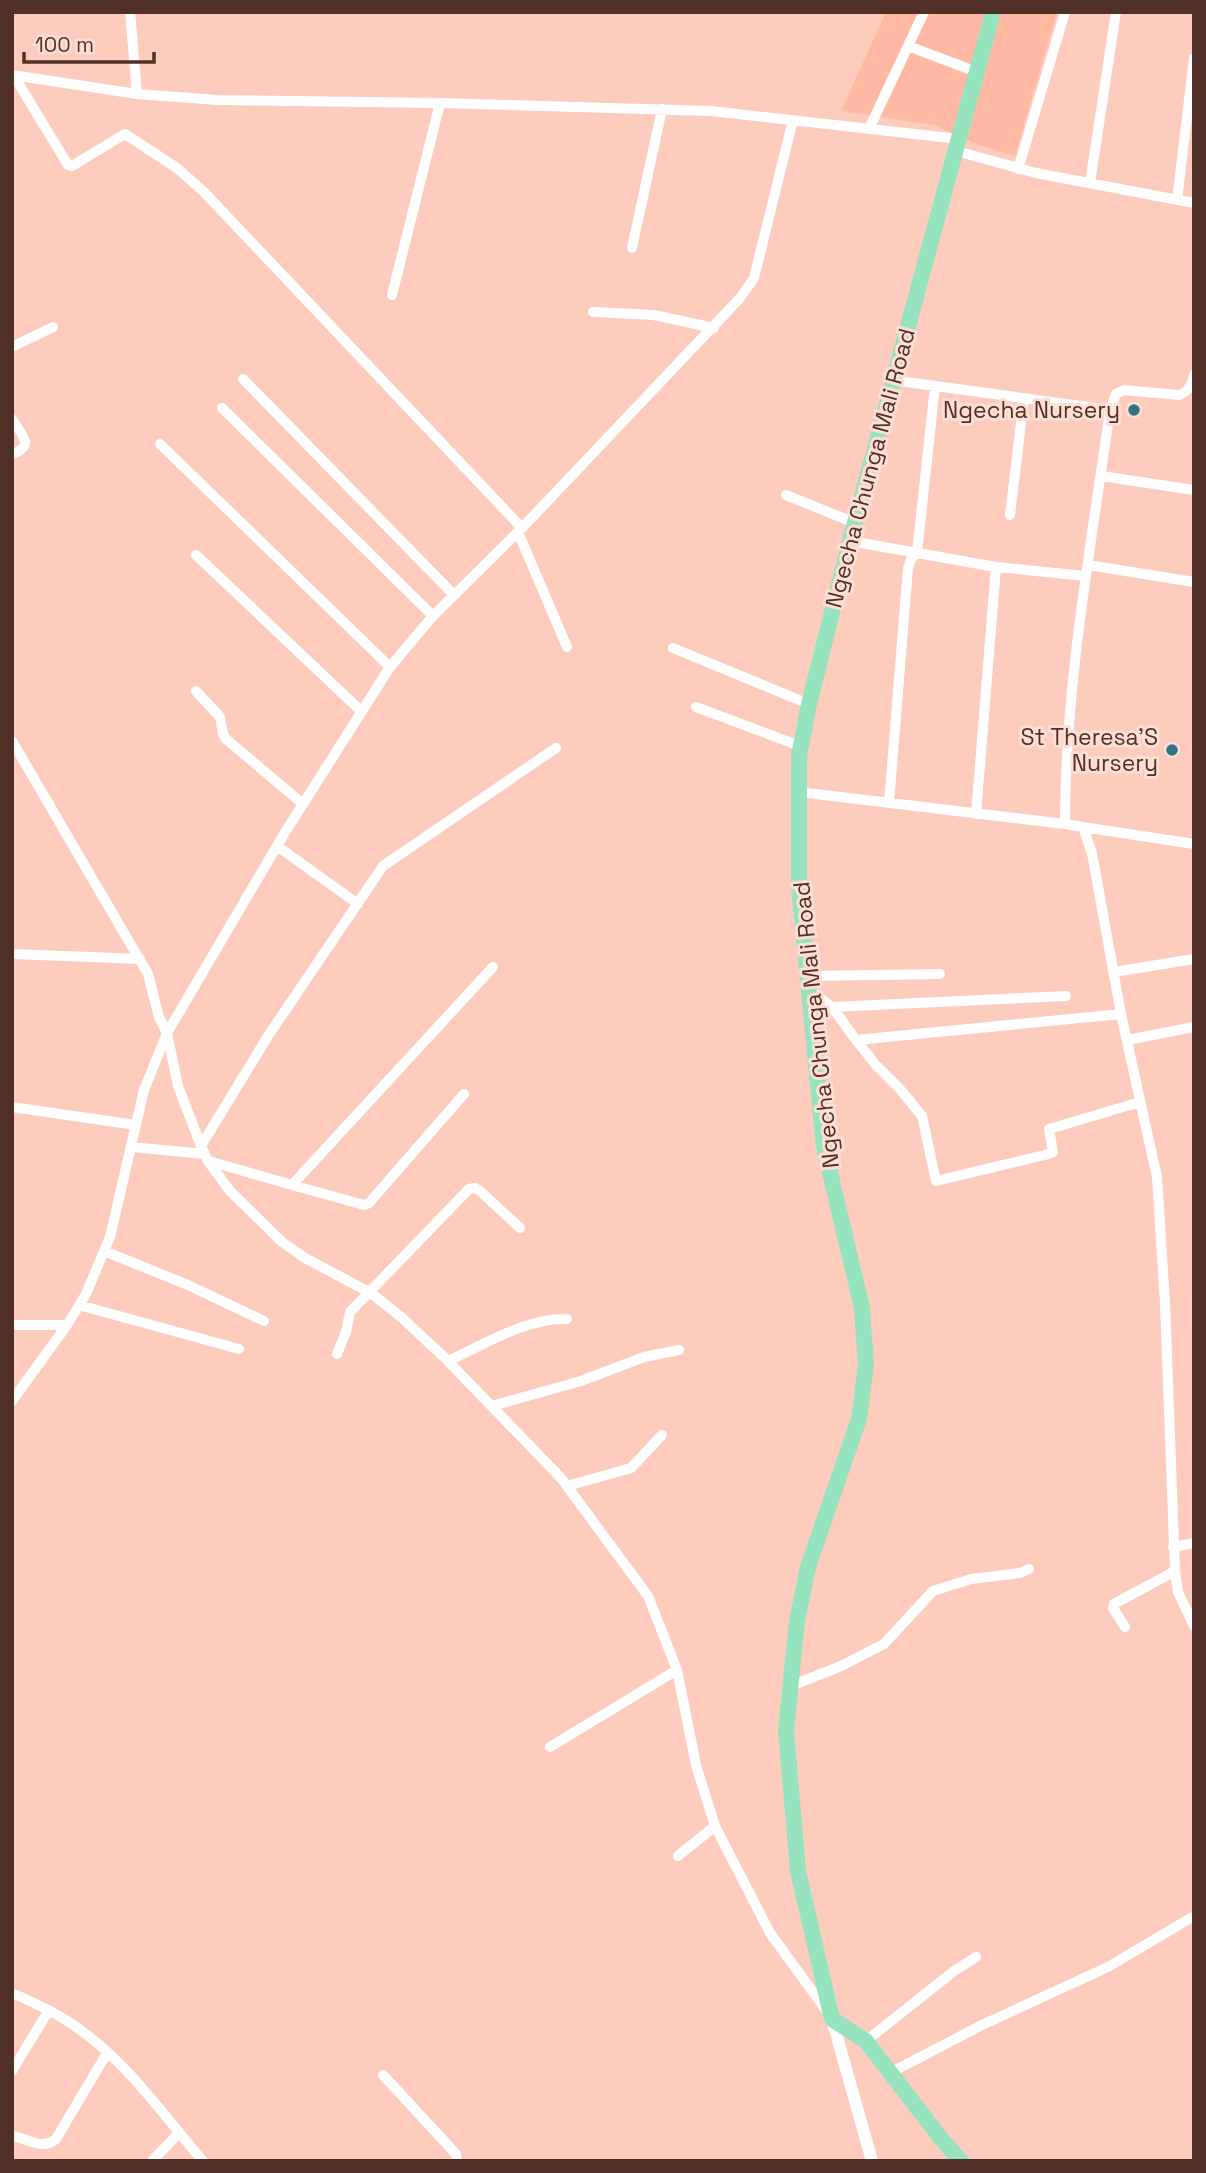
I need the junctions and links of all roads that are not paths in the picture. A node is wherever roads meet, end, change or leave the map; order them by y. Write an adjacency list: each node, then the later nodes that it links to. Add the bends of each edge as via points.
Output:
1 (130, 12): 10 (street)
2 (923, 12): 6 (street)
3 (993, 12): 8 (main road, Ngecha Chunga Mali Road)
4 (1065, 12): 16 (street)
5 (1116, 12): 17 (street)
6 (908, 46): 8 (street); 14 (street)
7 (1194, 58): 18 (street)
8 (977, 72): 15 (main road, Ngecha Chunga Mali Road)
9 (13, 76): 10 (street); 41 (street, via 68,165 125,134 204,192)
10 (137, 94): 11 (street, via 217,100)
11 (440, 103): 12 (street); 21 (street)
12 (662, 109): 13 (street); 20 (street)
13 (793, 120): 14 (street); 24 (street, via 754,278)
14 (869, 129): 15 (street)
15 (957, 145): 16 (street); 28 (main road, Ngecha Chunga Mali Road)
16 (1018, 169): 17 (street)
17 (1090, 183): 18 (street)
18 (1177, 200): 19 (street)
19 (1194, 203)
20 (632, 248)
21 (392, 295)
22 (593, 312): 24 (street, via 654,315)
23 (53, 327): 25 (street)
24 (714, 328): 41 (street)
25 (12, 346)
26 (1194, 374): 32 (street, via 1186,392 1179,396 1119,391)
27 (243, 379): 49 (street)
28 (892, 380): 29 (street); 40 (main road, Ngecha Chunga Mali Road)
29 (934, 386): 30 (street); 43 (street)
30 (1024, 398): 32 (street); 39 (street)
31 (222, 408): 50 (street)
32 (1110, 410): 36 (street)
33 (12, 419): 35 (street, via 26,446)
34 (160, 444): 53 (street)
35 (12, 454)
36 (1101, 476): 37 (street); 45 (street)
37 (1194, 490)
38 (786, 495): 40 (street)
39 (1010, 515)
40 (855, 523): 42 (main road, Ngecha Chunga Mali Road)
41 (520, 530): 49 (street); 51 (street)
42 (850, 541): 43 (street); 55 (main road, Ngecha Chunga Mali Road)
43 (917, 553): 46 (street); 62 (street, via 908,568)
44 (196, 555): 57 (street)
45 (1088, 565): 47 (street); 48 (street)
46 (996, 567): 47 (street); 64 (street)
47 (1085, 576): 65 (street, via 1065,760)
48 (1194, 582)
49 (454, 595): 50 (street)
50 (433, 616): 53 (street)
51 (567, 647)
52 (673, 648): 55 (street)
53 (390, 667): 57 (street)
54 (197, 691): 63 (street, via 220,717 226,740)
55 (809, 704): 59 (main road, Ngecha Chunga Mali Road)
56 (696, 707): 59 (street)
57 (360, 711): 63 (street)
58 (12, 740): 71 (street)
59 (800, 747): 61 (main road, Ngecha Chunga Mali Road)
60 (556, 748): 69 (street, via 383,866)
61 (799, 792): 62 (street); 76 (main road, Ngecha Chunga Mali Road, via 799,887)
62 (889, 803): 64 (street)
63 (303, 804): 68 (street)
64 (976, 814): 65 (street)
65 (1065, 824): 66 (street)
66 (1083, 827): 67 (street); 74 (street)
67 (1194, 844)
68 (277, 846): 69 (street); 81 (street)
69 (358, 904): 89 (street, via 268,1036)
70 (12, 954): 71 (street)
71 (140, 958): 81 (street)
72 (1194, 959): 74 (street)
73 (493, 967): 90 (street)
74 (1114, 972): 79 (street)
75 (940, 974): 76 (street)
76 (810, 983): 78 (street); 114 (main road, Ngecha Chunga Mali Road, via 824,1147 862,1308 866,1365 859,1419 808,1567)
77 (1066, 996): 78 (street)
78 (832, 1007): 82 (street)
79 (1122, 1014): 82 (street); 83 (street)
80 (1194, 1027): 83 (street)
81 (167, 1032): 87 (street); 89 (street, via 178,1086)
82 (856, 1040): 85 (street, via 922,1116 936,1181 1049,1154 1053,1152 1049,1129)
83 (1127, 1040): 85 (street)
84 (464, 1094): 90 (street, via 366,1204)
85 (1140, 1102): 108 (street, via 1160,1202)
86 (12, 1107): 87 (street)
87 (136, 1125): 88 (street)
88 (131, 1147): 89 (street); 92 (street)
89 (205, 1153): 90 (street); 93 (street, via 230,1191 282,1241)
90 (292, 1185)
91 (520, 1228): 93 (street, via 480,1191 469,1189)
92 (104, 1251): 94 (street); 96 (street)
93 (371, 1293): 101 (street, via 349,1312); 102 (street)
94 (79, 1305): 98 (street); 99 (street)
95 (567, 1319): 102 (street, via 536,1322)
96 (264, 1321)
97 (12, 1325): 98 (street)
98 (67, 1325): 103 (street)
99 (239, 1349)
100 (679, 1350): 104 (street)
101 (337, 1354)
102 (448, 1361): 104 (street)
103 (12, 1401)
104 (492, 1406): 106 (street)
105 (662, 1435): 106 (street, via 631,1468)
106 (567, 1486): 113 (street, via 648,1597)
107 (1194, 1543): 108 (street)
108 (1173, 1547): 110 (street)
109 (1029, 1569): 114 (street, via 933,1591 884,1644)
110 (1175, 1571): 111 (street, via 1178,1592); 112 (street, via 1114,1604)
111 (1194, 1626)
112 (1125, 1627)
113 (677, 1670): 115 (street); 116 (street, via 696,1765)
114 (791, 1686): 122 (main road, Ngecha Chunga Mali Road, via 786,1730 798,1871)
115 (550, 1747)
116 (715, 1826): 117 (street); 122 (street, via 770,1933)
117 (678, 1856)
118 (1194, 1916): 126 (street, via 1108,1967)
119 (976, 1957): 123 (street)
120 (12, 1993): 121 (street)
121 (49, 2010): 124 (street); 125 (street)
122 (832, 2019): 123 (main road); 133 (street)
123 (866, 2041): 126 (main road)
124 (107, 2053): 128 (street); 129 (street, via 56,2139 40,2144)
125 (12, 2071)
126 (890, 2073): 134 (main road)
127 (383, 2075): 132 (street, via 456,2154)
128 (179, 2133): 130 (street); 131 (street)
129 (12, 2136)
130 (152, 2161)
131 (203, 2161)
132 (457, 2161)
133 (872, 2161)
134 (961, 2161)

